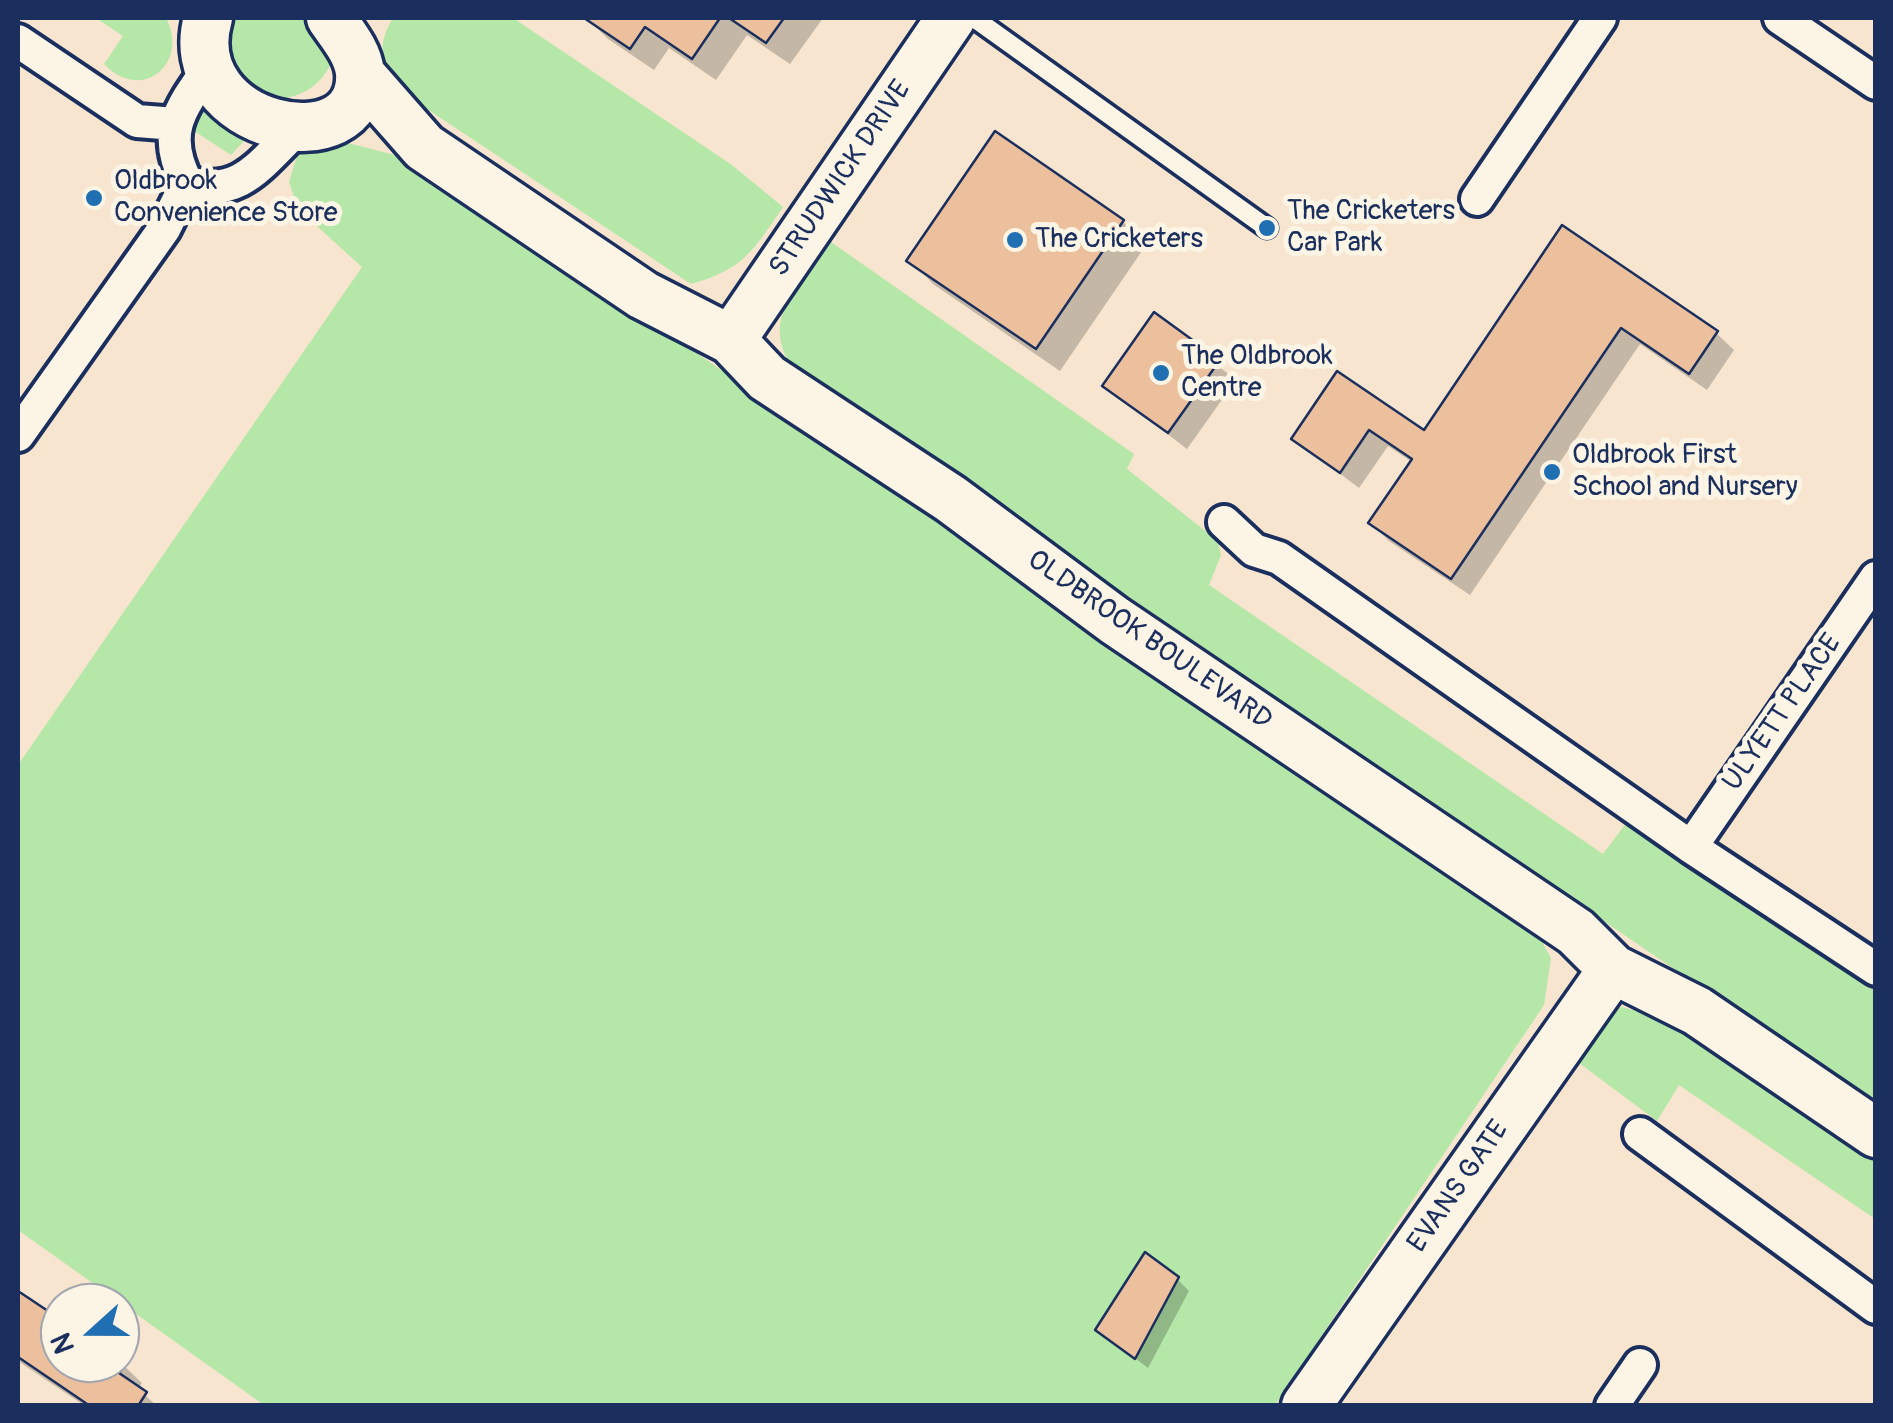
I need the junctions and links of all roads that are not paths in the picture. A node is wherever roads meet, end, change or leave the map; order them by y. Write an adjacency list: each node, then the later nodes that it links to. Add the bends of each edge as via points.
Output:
1 (951, 18): 15 (street, STRUDWICK DRIVE)
2 (974, 18): 14 (lane)
3 (1600, 18): 13 (street)
4 (1780, 18): 8 (street)
5 (202, 34): 9 (street); 10 (street, OLDBROOK BOULEVARD, via 242,110 270,124)
6 (351, 39): 10 (street, OLDBROOK BOULEVARD, via 351,105); 11 (street, OLDBROOK BOULEVARD)
7 (18, 42): 9 (street, via 137,120)
8 (1876, 83)
9 (176, 124): 12 (street, via 172,146)
10 (310, 126): 11 (street, OLDBROOK BOULEVARD); 12 (street, via 244,179 214,192)
11 (424, 147): 15 (street, OLDBROOK BOULEVARD, via 643,295)
12 (187, 183): 16 (street, via 164,229)
13 (1477, 199)
14 (1267, 228)
15 (731, 340): 20 (street, OLDBROOK BOULEVARD, via 768,378 1576,932)
16 (18, 436)
17 (1224, 522): 19 (street, via 1254,550 1278,558)
18 (1876, 578): 19 (street, ULYETT PLACE)
19 (1691, 847): 21 (street)
20 (1613, 969): 22 (street, OLDBROOK BOULEVARD, via 1697,1011); 26 (street, EVANS GATE)
21 (1876, 969)
22 (1876, 1133)
23 (1640, 1134): 24 (street)
24 (1876, 1307)
25 (1640, 1365): 27 (street)
26 (1306, 1406)
27 (1612, 1406)

